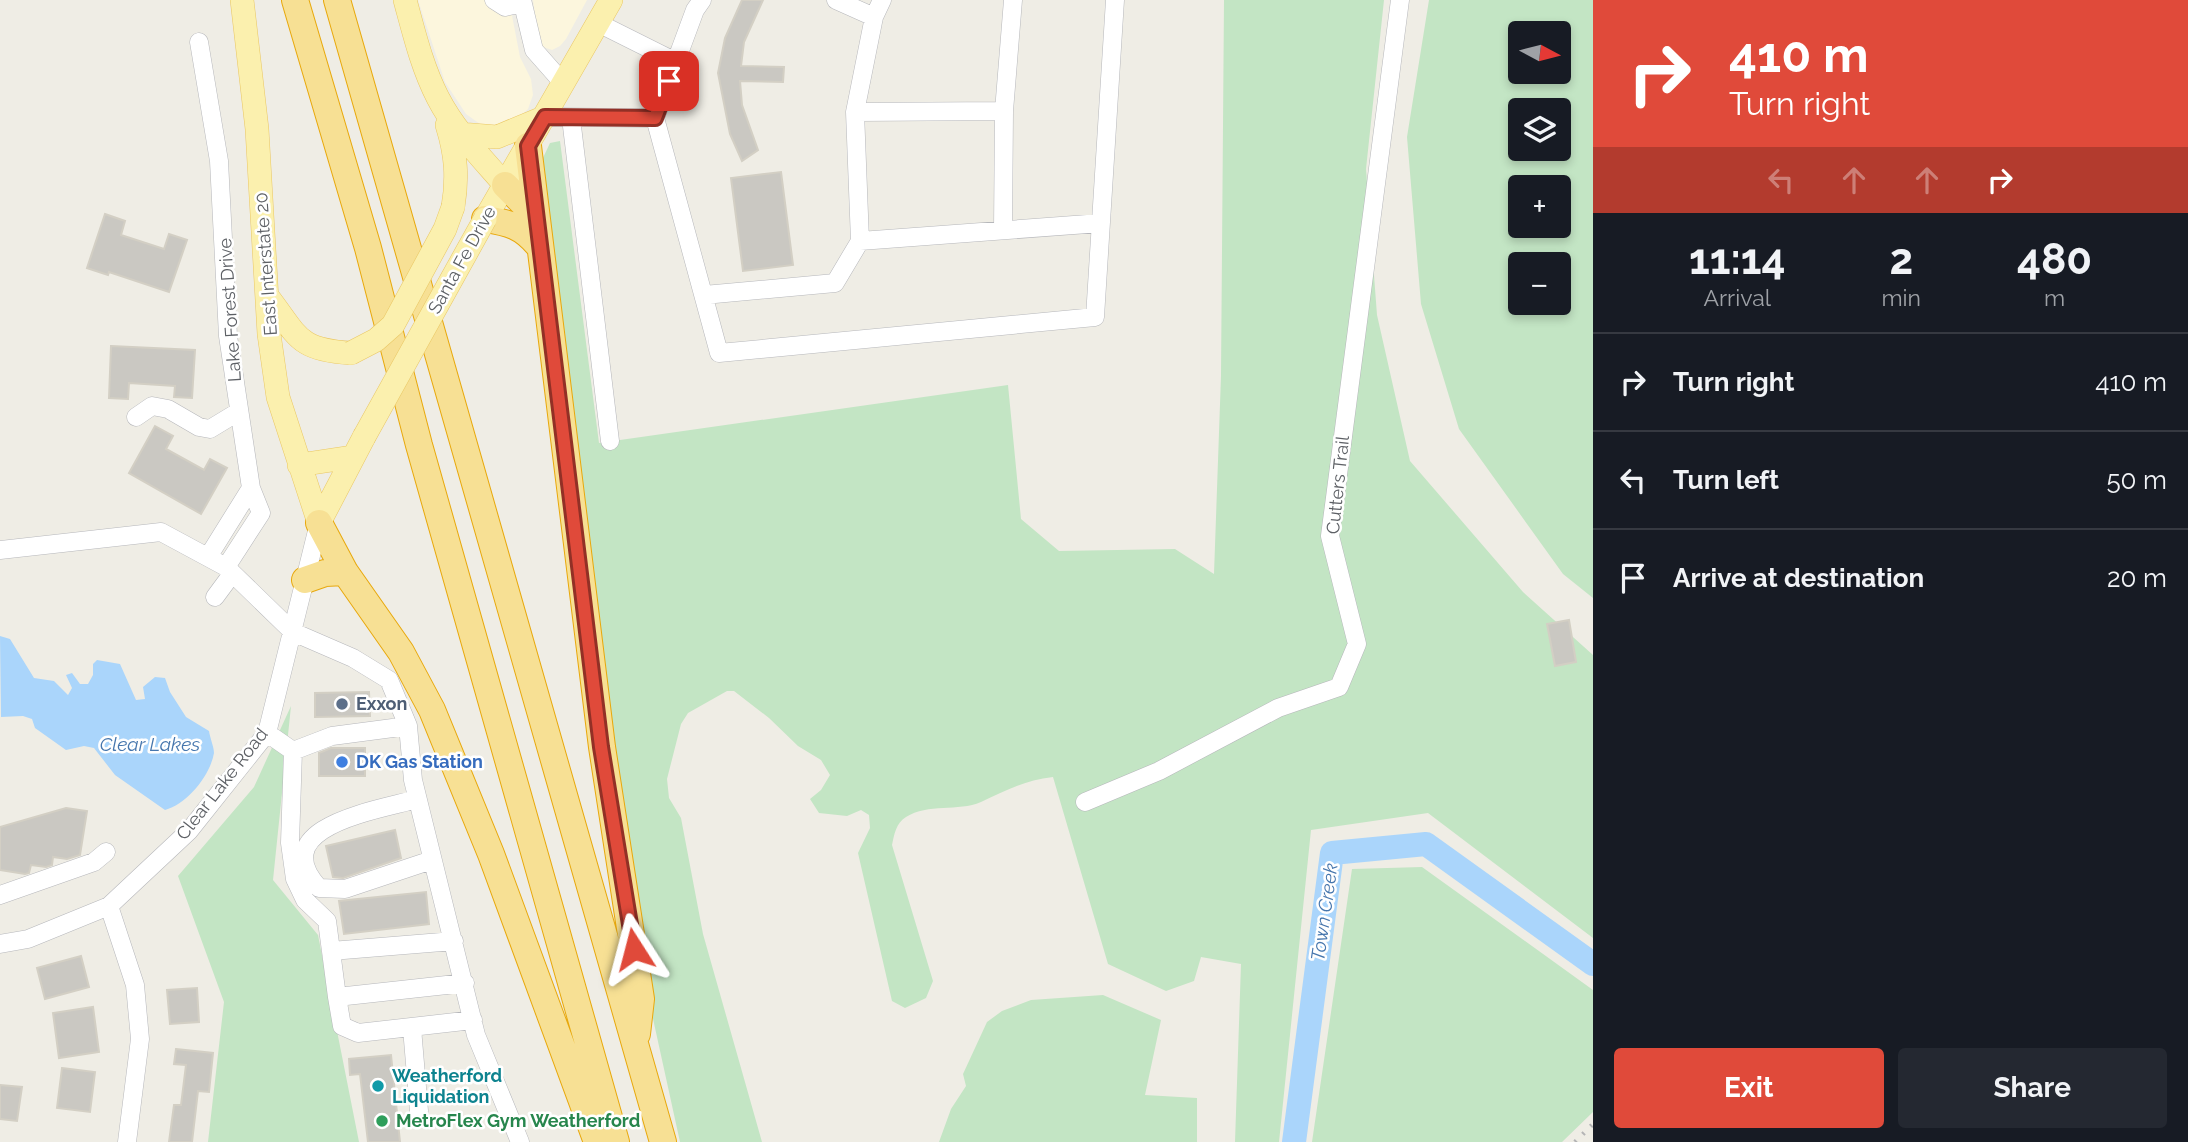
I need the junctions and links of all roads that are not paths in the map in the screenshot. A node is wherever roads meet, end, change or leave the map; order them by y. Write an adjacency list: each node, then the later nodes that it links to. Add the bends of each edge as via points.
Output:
1 (242, 0): 35 (main road, East Interstate 20, via 257,130)
2 (295, 0): 71 (highway)
3 (337, 0): 66 (highway)
4 (405, 0): 19 (main road)
5 (494, 0): 13 (street, via 505,7)
6 (611, 0): 15 (main road, Santa Fe Drive)
7 (702, 0): 17 (street)
8 (836, 0): 14 (street)
9 (882, 0): 14 (street)
10 (1013, 0): 20 (street)
11 (1115, 0): 30 (street)
12 (1400, 0): 54 (street, Cutters Trail, via 1330,536 1357,644 1339,687 1278,708 1170,765)
13 (522, 1): 18 (street, via 534,50)
14 (874, 17): 21 (street)
15 (598, 23): 17 (street); 18 (main road, Santa Fe Drive)
16 (199, 41): 36 (street, Lake Forest Drive, via 219,161 228,336)
17 (676, 62): 24 (street)
18 (564, 84): 22 (main road, Santa Fe Drive)
19 (438, 98): 25 (main road); 35 (main road, bridge, via 456,153 453,207 393,325 351,353 320,352 298,339)
20 (1004, 111): 21 (street); 31 (street)
21 (855, 112): 32 (street)
22 (545, 117): 23 (street); 25 (main road, via 497,137); 26 (main road, Santa Fe Drive)
23 (570, 118): 24 (street); 38 (street)
24 (655, 118): 34 (street)
25 (460, 134): 27 (main road)
26 (528, 146): 27 (main road, Santa Fe Drive); 28 (highway)
27 (505, 185): 28 (highway); 29 (main road, Santa Fe Drive)
28 (535, 215): 33 (highway)
29 (485, 219): 33 (highway, via 513,223); 39 (main road, Santa Fe Drive, bridge)
30 (1101, 223): 31 (street); 34 (street, via 1095,317 719,353)
31 (1003, 230): 32 (street)
32 (860, 241): 34 (street, via 835,283)
33 (538, 245): 66 (highway, via 601,747 642,999)
34 (704, 295)
35 (268, 297): 40 (main road, East Interstate 20, via 278,397)
36 (238, 412): 37 (street, via 210,429 160,407 152,406); 41 (street, Lake Forest Drive)
37 (136, 417)
38 (610, 441)
39 (352, 457): 40 (main road); 42 (main road, Santa Fe Drive)
40 (299, 465): 42 (main road, East Interstate 20)
41 (251, 488): 44 (street); 45 (street, Lake Forest Drive, via 261,513)
42 (319, 523): 46 (highway); 47 (street, Clear Lake Road)
43 (0, 551): 44 (street, via 161,532)
44 (208, 557): 45 (street)
45 (229, 571): 48 (street); 49 (street)
46 (345, 572): 47 (highway); 70 (highway, via 401,652 432,710 491,854)
47 (305, 580): 49 (street, Clear Lake Road)
48 (215, 597)
49 (293, 632): 50 (street, via 353,658 388,680); 51 (street, Clear Lake Road)
50 (408, 726): 52 (street, via 332,736); 53 (street)
51 (267, 733): 52 (street); 58 (street, Clear Lake Road, via 190,831)
52 (293, 751): 61 (street, via 290,843 295,879 305,900 327,921)
53 (417, 799): 56 (street); 56 (street, via 325,825 311,838 305,856 310,877 319,888 345,889)
54 (1085, 802)
55 (106, 852): 57 (street, via 94,862)
56 (432, 860): 59 (street)
57 (0, 895)
58 (109, 906): 60 (street, Clear Lake Road, via 28,939); 68 (street, via 135,985 140,1039)
59 (454, 941): 61 (street); 62 (street)
60 (0, 944)
61 (331, 951): 63 (street)
62 (465, 983): 63 (street); 64 (street)
63 (337, 997): 65 (street, via 342,1026 358,1033)
64 (473, 1020): 65 (street); 69 (street, via 488,1070)
65 (412, 1028): 67 (street)
66 (635, 1046): 72 (highway)
67 (419, 1111)
68 (127, 1142)
69 (520, 1142)
70 (597, 1142)
71 (616, 1142)
72 (663, 1142)

